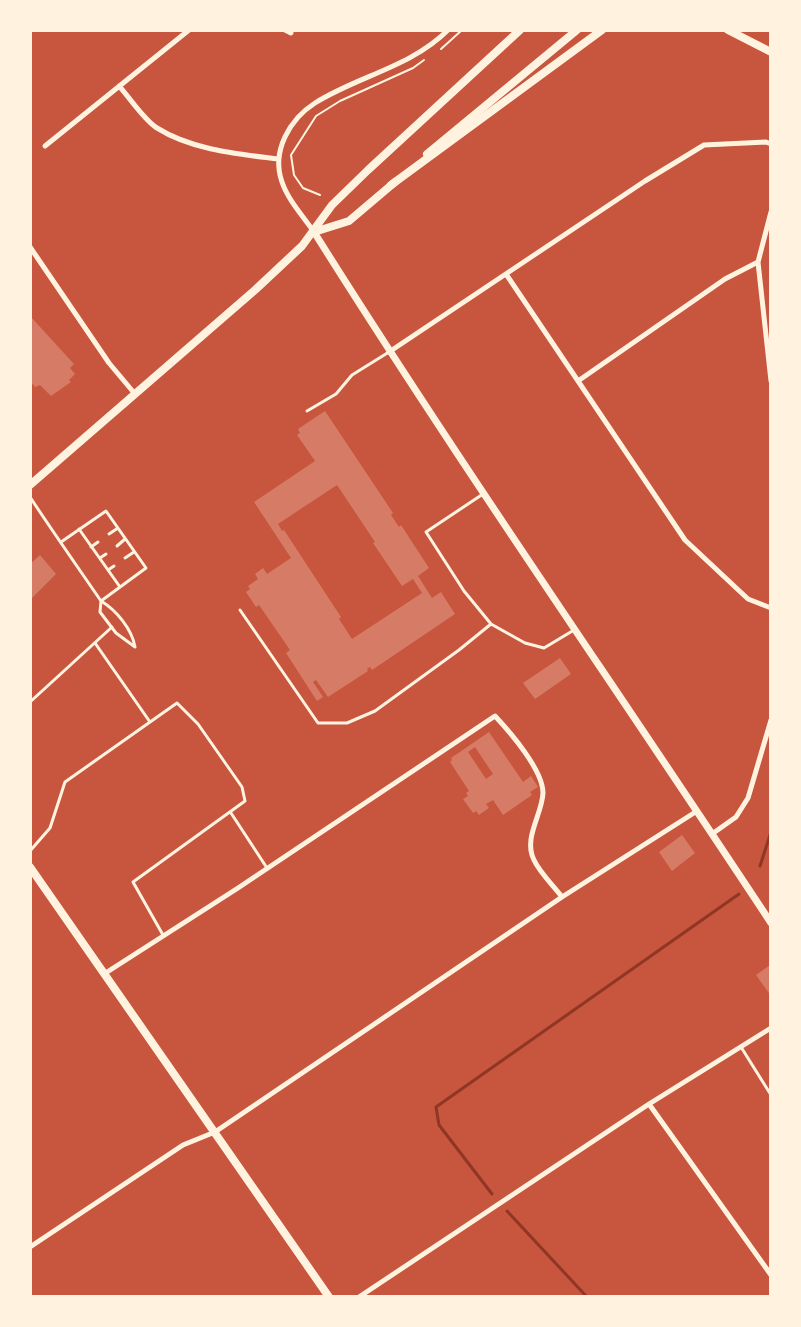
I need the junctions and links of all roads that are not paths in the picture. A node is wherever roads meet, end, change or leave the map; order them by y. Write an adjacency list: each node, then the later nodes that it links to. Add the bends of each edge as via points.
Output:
1 (189, 30): 8 (street)
2 (448, 30): 11 (street, via 415,55 314,104 291,125)
3 (520, 30): 14 (main road, via 332,205)
4 (577, 30): 12 (main road)
5 (602, 30): 12 (main road)
6 (728, 30): 7 (main road)
7 (771, 52)
8 (119, 86): 10 (street); 11 (street, via 155,127 181,140)
9 (771, 144): 17 (street, via 704,145)
10 (45, 146)
11 (278, 159): 14 (street, via 284,188)
12 (391, 185): 14 (main road, via 349,220)
13 (771, 212): 16 (street)
14 (314, 232): 18 (street); 21 (main road, via 255,290)
15 (30, 247): 21 (street, via 109,363)
16 (758, 262): 19 (street, via 725,279); 20 (street)
17 (506, 274): 18 (street); 19 (street)
18 (389, 351): 22 (lane, via 352,375 336,394); 24 (street)
19 (578, 381): 42 (street, via 685,540 748,599)
20 (771, 381)
21 (135, 394): 23 (main road)
22 (308, 411)
23 (30, 485)
24 (483, 494): 44 (lane, via 426,532 464,591); 46 (street)
25 (30, 497): 30 (lane)
26 (118, 528): 27 (lane, via 106,511); 28 (lane); 29 (lane)
27 (79, 529): 30 (lane); 33 (lane)
28 (109, 534)
29 (126, 539): 32 (lane); 34 (lane)
30 (61, 542): 41 (lane)
31 (98, 542): 33 (lane)
32 (117, 546)
33 (91, 547): 36 (lane)
34 (134, 552): 37 (lane); 40 (lane, via 146,568)
35 (106, 554): 36 (lane)
36 (100, 558): 39 (lane)
37 (125, 558)
38 (114, 566): 39 (lane)
39 (108, 570): 40 (lane)
40 (120, 587): 41 (lane)
41 (101, 601): 45 (lane, via 100,612); 45 (lane, via 110,606 134,638 135,647)
42 (771, 609)
43 (240, 610): 44 (lane, via 318,723 347,723 375,711)
44 (491, 624): 46 (lane, via 539,648 550,646)
45 (112, 627): 47 (lane)
46 (574, 630): 51 (street)
47 (95, 643): 48 (lane); 50 (lane)
48 (30, 702)
49 (771, 720): 53 (street, via 748,798 736,817)
50 (150, 722): 52 (lane, via 177,704 188,713 243,791 245,801); 54 (lane, via 65,782 50,828)
51 (697, 812): 53 (street); 57 (street)
52 (231, 813): 56 (lane); 59 (lane, via 133,882)
53 (712, 834): 58 (street)
54 (30, 851)
55 (30, 867): 60 (main road)
56 (267, 868): 57 (street, via 495,716 539,775 543,793 531,841 533,860); 59 (street)
57 (562, 897): 65 (street)
58 (770, 917)
59 (164, 935): 60 (street)
60 (104, 974): 65 (main road)
61 (771, 1028): 62 (street)
62 (741, 1047): 63 (lane); 64 (street)
63 (771, 1095)
64 (649, 1104): 67 (street); 69 (street)
65 (215, 1132): 66 (street, via 183,1145); 68 (main road)
66 (30, 1248)
67 (771, 1275)
68 (329, 1297)
69 (359, 1297)

